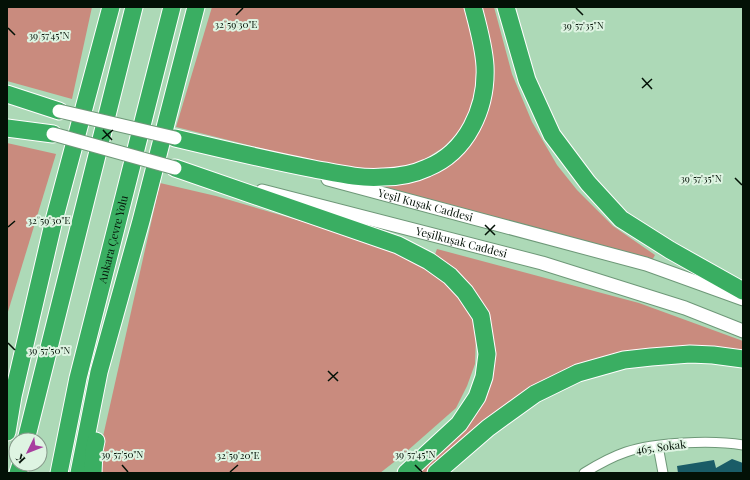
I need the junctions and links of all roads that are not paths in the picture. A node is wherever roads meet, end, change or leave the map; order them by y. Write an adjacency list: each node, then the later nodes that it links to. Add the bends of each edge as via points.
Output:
1 (106, 7): 8 (highway)
2 (111, 7): 8 (highway)
3 (134, 7): 24 (highway)
4 (172, 7): 27 (highway, Ankara Çevre Yolu, via 78,378)
5 (198, 7): 16 (highway)
6 (473, 7): 14 (highway, via 485,66 482,102 473,125 460,145 428,168 397,176 370,177 275,161)
7 (506, 7): 18 (highway, via 527,80 552,135 588,183 621,219)
8 (90, 83): 17 (highway)
9 (7, 96): 10 (highway)
10 (59, 111): 14 (main road, Yeşil Kuşak Caddesi, bridge)
11 (7, 121): 13 (main road, Yeşilkuşak Caddesi)
12 (7, 128): 13 (highway)
13 (53, 134): 15 (main road, Yeşilkuşak Caddesi, bridge)
14 (175, 138): 19 (main road, Yeşil Kuşak Caddesi, via 646,264)
15 (175, 168): 20 (main road, Yeşilkuşak Caddesi, via 542,263 685,308); 30 (highway, via 398,246 429,261 450,276 465,292 481,316 487,354 484,377 477,397 459,424)
16 (141, 221): 28 (highway, via 99,372); 29 (highway, via 94,451)
17 (53, 224): 22 (highway); 23 (highway)
18 (743, 291)
19 (743, 299)
20 (743, 331)
21 (743, 359): 31 (highway, via 713,354 669,355 624,360 578,373 535,394 488,428)
22 (7, 367)
23 (7, 432)
24 (28, 432)
25 (743, 445): 26 (street, 465. Sokak, via 696,443)
26 (658, 446): 32 (street, 465. Sokak, via 625,452); 33 (street)
27 (59, 473)
28 (79, 473)
29 (93, 473)
30 (406, 473)
31 (436, 473)
32 (584, 473)
33 (663, 473)

